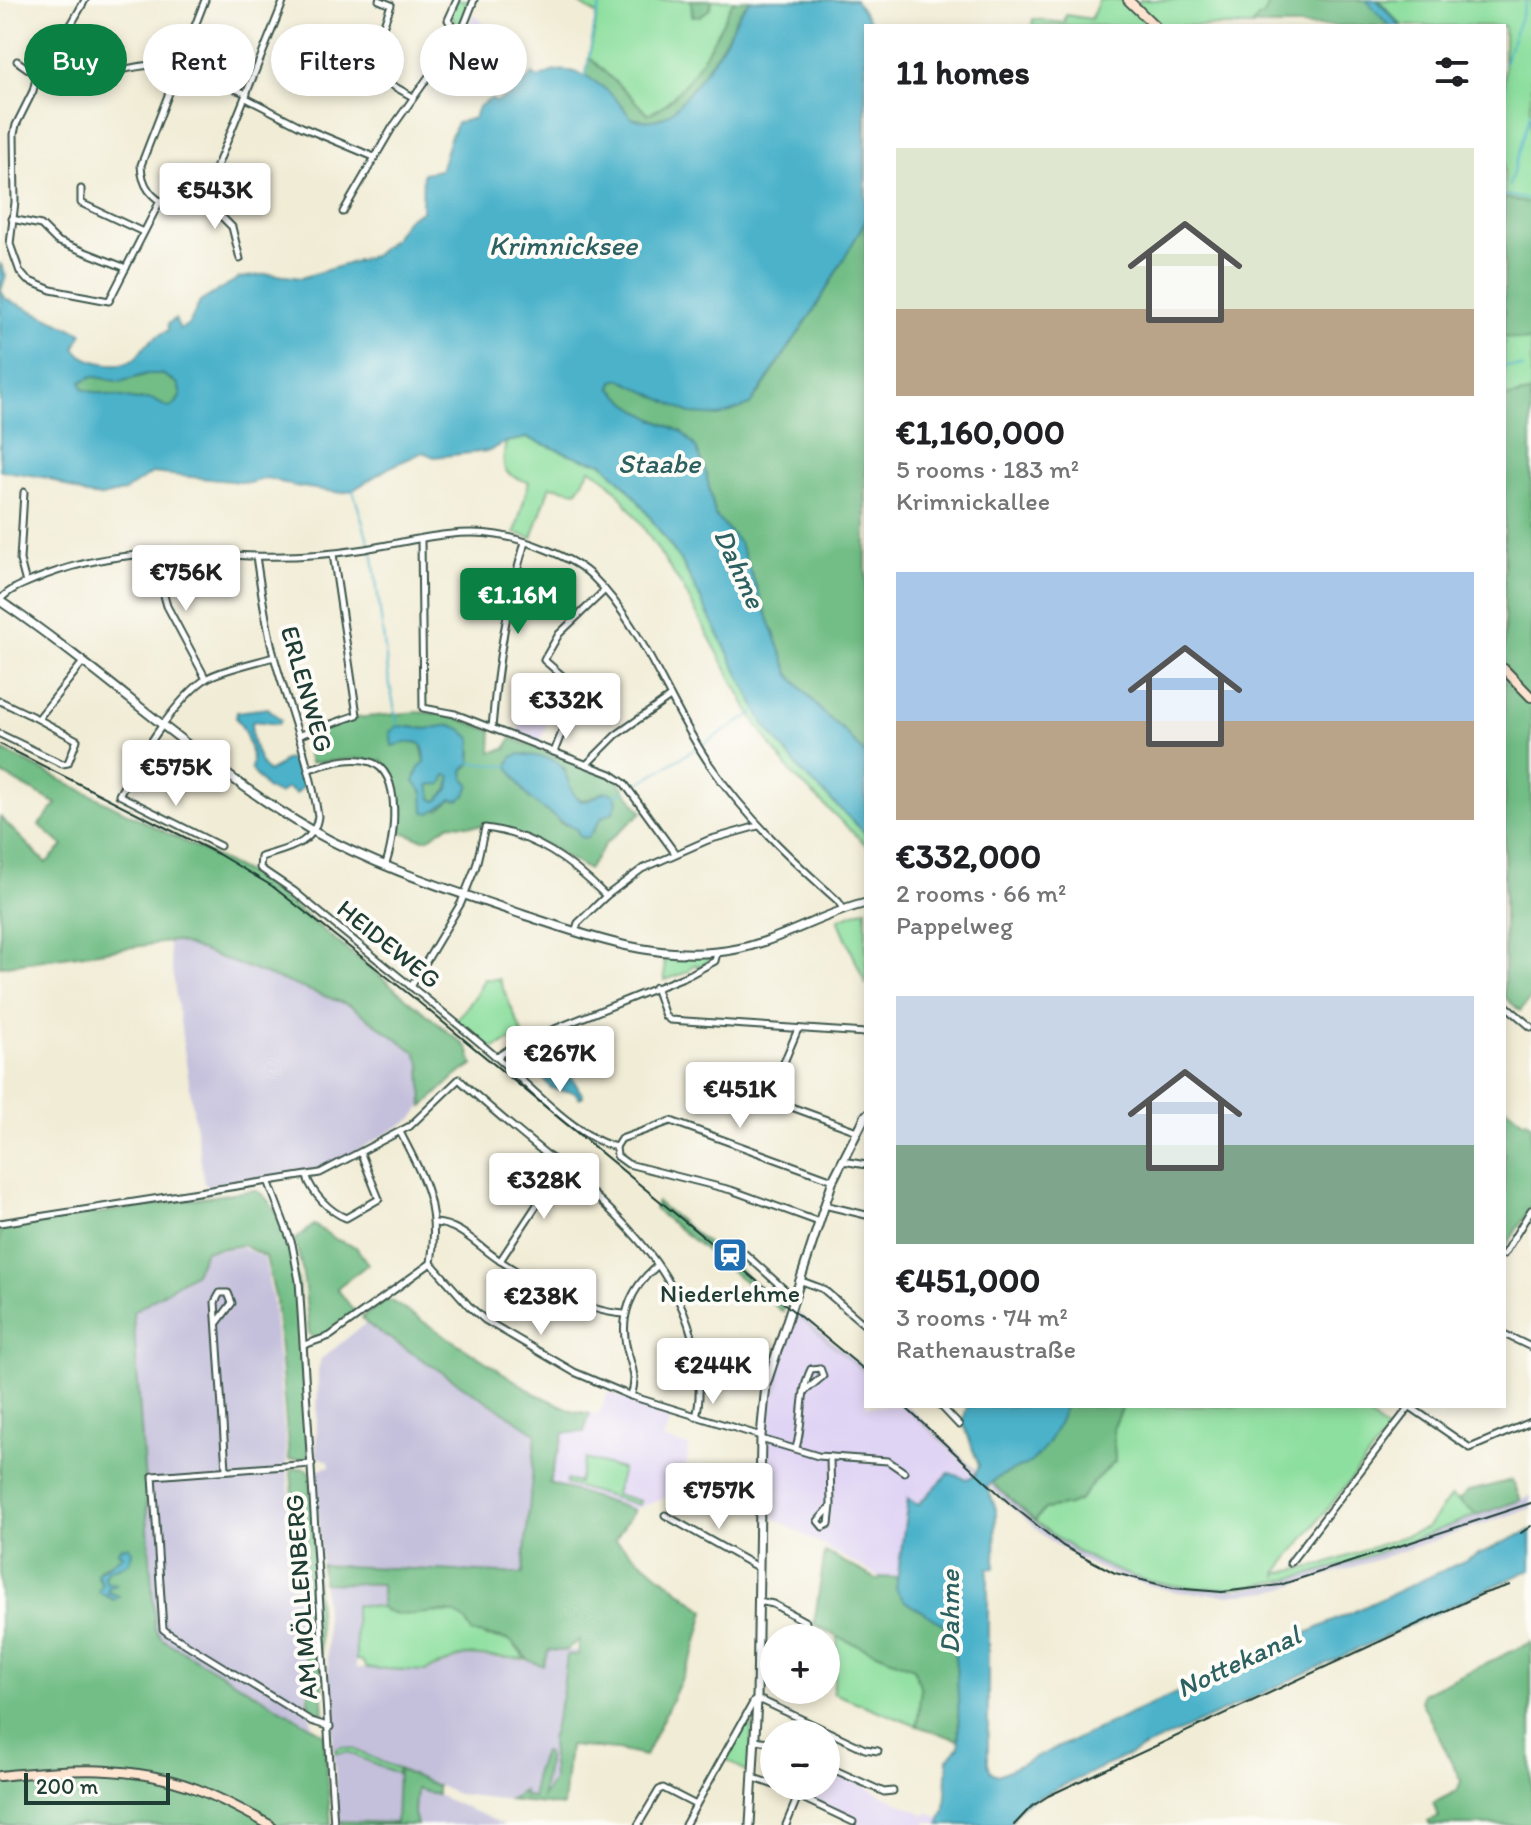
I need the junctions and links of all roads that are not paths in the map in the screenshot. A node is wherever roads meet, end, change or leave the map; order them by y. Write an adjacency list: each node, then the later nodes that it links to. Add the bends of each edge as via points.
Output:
1 (85, 0): 9 (street)
2 (205, 0): 10 (street)
3 (284, 0): 17 (street)
4 (379, 0): 11 (street, via 391,5)
5 (457, 0): 12 (street)
6 (474, 0): 13 (street)
7 (1128, 0): 8 (main road)
8 (1139, 4): 14 (main road)
9 (71, 24)
10 (195, 24)
11 (384, 24)
12 (451, 24)
13 (465, 24)
14 (1154, 24)
15 (17, 61): 16 (street)
16 (24, 66)
17 (255, 73)
18 (420, 88): 23 (street)
19 (404, 92): 23 (street)
20 (30, 96): 29 (street, via 14,134)
21 (167, 96): 27 (street, via 141,165 144,184)
22 (246, 96): 24 (street); 26 (street)
23 (413, 97): 24 (street)
24 (374, 157): 28 (street)
25 (81, 189): 30 (street, via 81,203)
26 (201, 196): 27 (street, via 182,205); 31 (street, via 232,227)
27 (160, 201): 30 (street)
28 (343, 212)
29 (12, 219): 32 (street, via 41,225 57,241); 32 (street, via 10,244 22,276 42,288 109,301)
30 (143, 232): 32 (street)
31 (240, 259)
32 (126, 268)
33 (24, 492): 39 (street, via 20,560)
34 (421, 539): 35 (street, via 474,534); 37 (street); 51 (street, via 423,708)
35 (525, 542): 40 (street, via 579,566); 51 (street, via 498,659)
36 (152, 553): 38 (street); 39 (street, via 91,561); 45 (street, via 167,606)
37 (333, 554): 38 (street); 53 (street, via 357,715)
38 (256, 556): 42 (street, ERLENWEG)
39 (26, 583): 41 (street)
40 (605, 590): 46 (street); 54 (street, via 559,634 544,660 588,698 566,722)
41 (0, 600): 43 (street)
42 (274, 657): 45 (street); 53 (street, ERLENWEG)
43 (83, 661): 49 (street); 50 (street)
44 (1506, 671): 47 (main road)
45 (206, 679): 50 (street)
46 (670, 697): 55 (street, via 616,735); 57 (street, via 698,747)
47 (1531, 697)
48 (0, 701): 49 (street)
49 (38, 719): 52 (street, via 77,740 65,765)
50 (164, 724): 58 (street, via 251,791); 59 (street, via 119,795)
51 (492, 728): 54 (street)
52 (0, 734)
53 (300, 735): 56 (street, ERLENWEG)
54 (554, 752): 55 (street)
55 (587, 764): 60 (street, via 624,783)
56 (309, 769): 58 (street, ERLENWEG, via 318,816); 61 (street, via 360,760 373,762 384,772 395,815)
57 (758, 826): 60 (street); 65 (street)
58 (314, 831): 61 (street); 68 (street, HEIDEWEG, via 303,843 261,857 260,868)
59 (220, 846)
60 (675, 853): 63 (street)
61 (385, 866): 62 (street)
62 (464, 896): 63 (street, via 485,828 543,846 572,863); 66 (street); 68 (street)
63 (606, 896): 66 (street)
64 (864, 904): 65 (street)
65 (844, 910): 67 (street, via 762,942)
66 (575, 932): 67 (street, via 635,948)
67 (717, 953): 69 (street, via 713,963)
68 (411, 987): 74 (street, HEIDEWEG)
69 (655, 987): 72 (street, via 670,1020); 74 (street)
70 (1506, 1006): 71 (street)
71 (1531, 1027)
72 (798, 1029): 73 (street); 76 (street, via 774,1086 775,1101)
73 (864, 1033)
74 (497, 1057): 78 (street, HEIDEWEG, via 600,1143)
75 (864, 1119): 76 (street)
76 (857, 1131): 81 (street)
77 (400, 1132): 79 (street); 80 (street, via 459,1079); 91 (street, via 422,1176)
78 (616, 1147): 84 (street, via 621,1139 671,1121); 89 (street, HEIDEWEG, via 617,1156 628,1164 731,1190)
79 (361, 1154): 83 (street); 83 (street, via 379,1199 346,1218 311,1189)
80 (553, 1159): 94 (street, via 540,1200); 96 (street, via 600,1200)
81 (842, 1160): 82 (street); 84 (street)
82 (864, 1165)
83 (307, 1177): 85 (street)
84 (833, 1180): 86 (street)
85 (269, 1183): 90 (street); 103 (street, AM MÖLLENBERG, via 296,1258)
86 (824, 1205): 88 (street); 89 (street)
87 (1531, 1210): 93 (street)
88 (864, 1215)
89 (819, 1222): 97 (street)
90 (0, 1223)
91 (435, 1223): 94 (street, via 455,1228); 95 (street)
92 (742, 1251): 98 (street)
93 (1506, 1251)
94 (500, 1261): 99 (street, via 575,1300)
95 (431, 1263): 103 (street, via 330,1336); 106 (street, via 493,1326 574,1372)
96 (657, 1266): 99 (street); 110 (street, via 692,1330 699,1393)
97 (799, 1280): 98 (street); 101 (street, via 823,1289)
98 (795, 1294): 113 (street, via 768,1377)
99 (624, 1314): 106 (street, via 636,1382)
100 (217, 1323): 100 (street, via 216,1299 228,1293 232,1303); 117 (street)
101 (864, 1324)
102 (1506, 1335): 104 (street)
103 (304, 1345): 116 (street, AM MÖLLENBERG)
104 (1531, 1347)
105 (804, 1392): 105 (street, via 821,1379 820,1368 811,1369); 114 (street)
106 (631, 1396): 110 (street)
107 (943, 1408): 112 (street)
108 (1408, 1408): 121 (street)
109 (1413, 1408): 111 (street, via 1473,1448)
110 (696, 1417): 113 (street)
111 (1531, 1422)
112 (959, 1425)
113 (761, 1438): 114 (street); 122 (street)
114 (796, 1448): 115 (street)
115 (830, 1457): 118 (street, via 888,1461); 119 (street)
116 (312, 1464): 117 (street, AM MÖLLENBERG); 128 (street, AM MÖLLENBERG)
117 (226, 1469): 128 (street, AM MÖLLENBERG, via 153,1476 163,1629 311,1721)
118 (904, 1472)
119 (831, 1506)
120 (665, 1515): 122 (street)
121 (1290, 1563)
122 (760, 1568): 123 (street)
123 (759, 1601): 124 (street); 125 (street)
124 (806, 1622)
125 (757, 1661): 126 (street); 127 (street)
126 (760, 1662)
127 (757, 1700): 129 (street); 131 (street); 139 (street)
128 (330, 1727): 141 (street, AM MÖLLENBERG)
129 (755, 1740): 130 (street); 134 (street)
130 (760, 1741)
131 (878, 1751)
132 (840, 1772): 136 (street)
133 (0, 1776): 142 (main road, via 84,1769 145,1774 201,1790)
134 (754, 1778): 135 (street); 145 (street)
135 (760, 1780)
136 (893, 1791)
137 (796, 1800): 146 (street)
138 (806, 1800): 140 (street)
139 (696, 1805): 143 (street, via 663,1788); 144 (street)
140 (853, 1822)
141 (336, 1823)
142 (270, 1825)
143 (638, 1825)
144 (685, 1825)
145 (750, 1825)
146 (786, 1825)

